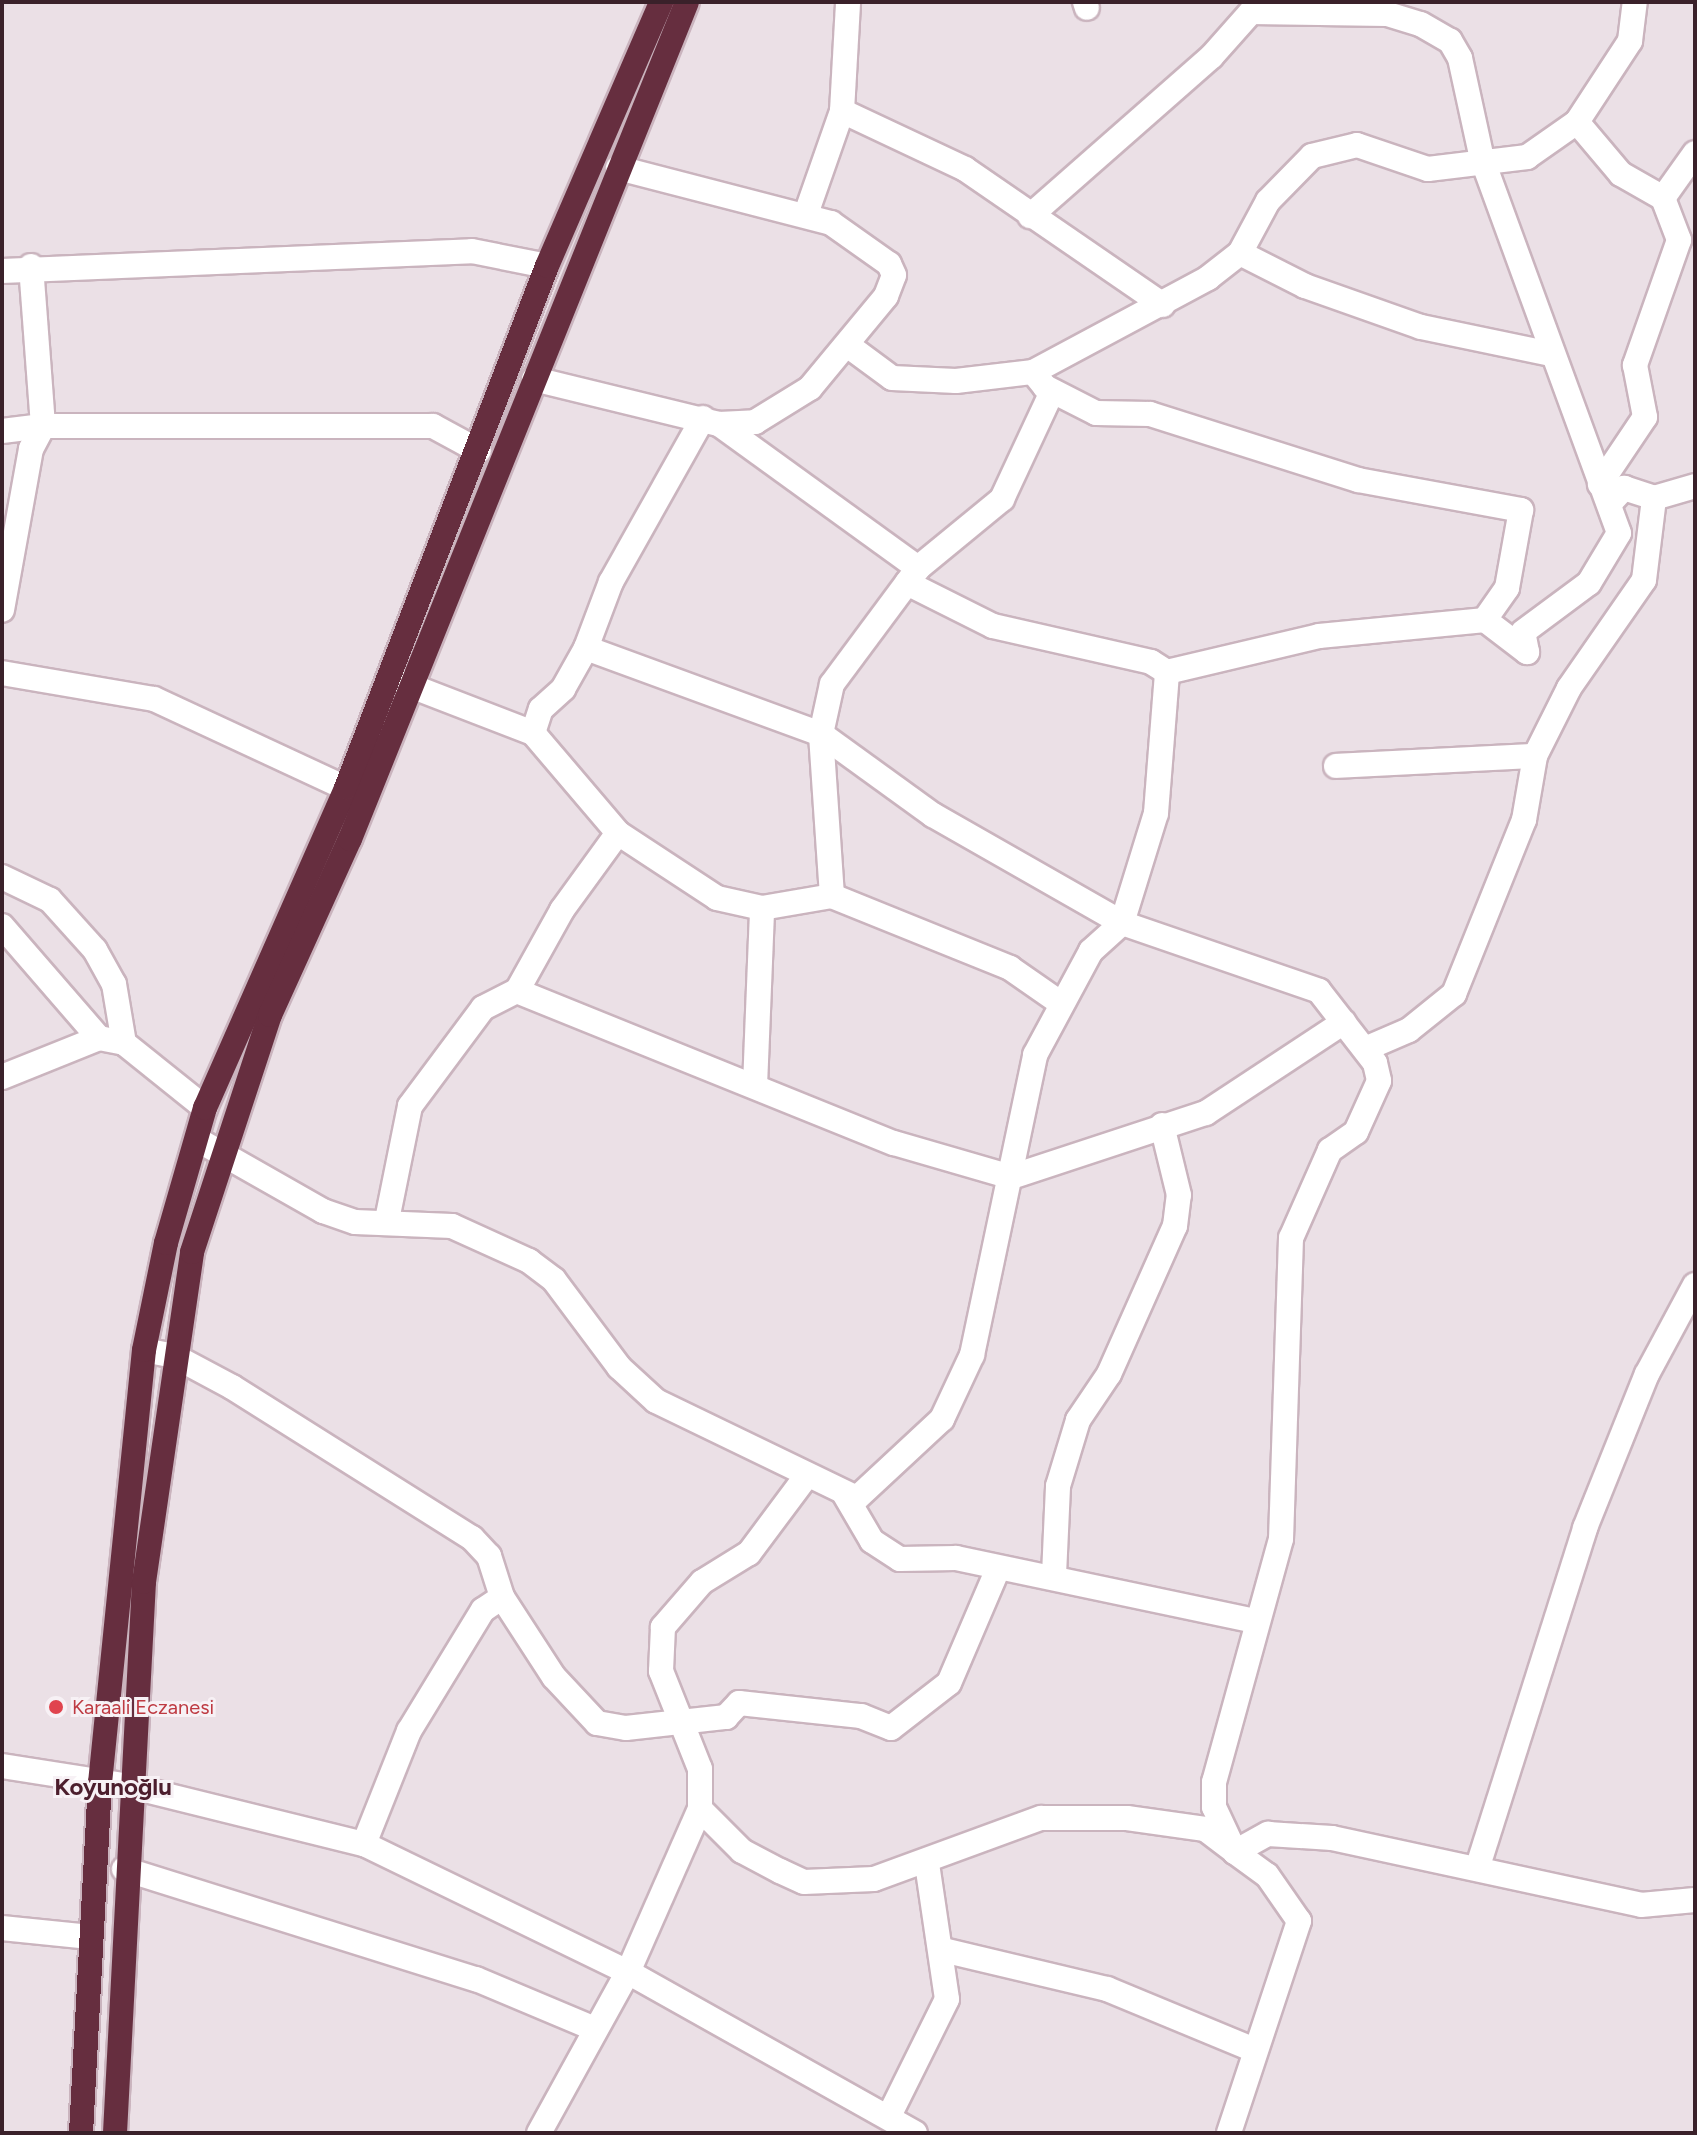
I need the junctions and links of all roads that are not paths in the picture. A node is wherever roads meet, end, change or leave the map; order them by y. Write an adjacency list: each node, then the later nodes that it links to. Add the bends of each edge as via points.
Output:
1 (661, 2): 16 (highway)
2 (687, 2): 10 (highway)
3 (848, 2): 6 (street)
4 (1635, 2): 7 (street, via 1630,41)
5 (1250, 7): 9 (street, via 1387,14 1450,41); 13 (street, via 1211,57)
6 (842, 111): 12 (street); 13 (street, via 965,169)
7 (1577, 122): 9 (street, via 1527,157); 11 (street, via 1621,174)
8 (1695, 153): 11 (street)
9 (1482, 159): 14 (street, via 1428,169 1388,151 1335,148 1292,171); 20 (street)
10 (618, 168): 12 (street, via 698,194); 22 (highway)
11 (1663, 198): 29 (street, via 1675,217 1678,256 1635,365 1645,417)
12 (806, 214): 19 (street, via 877,250 894,275)
13 (1030, 216): 18 (street)
14 (1240, 253): 18 (street); 20 (street, via 1305,286 1421,327)
15 (31, 266): 16 (street, via 472,251); 17 (street); 25 (street)
16 (547, 266): 27 (highway)
17 (2, 271)
18 (1163, 305): 21 (street)
19 (850, 347): 21 (street, via 892,378 956,381); 24 (street, via 785,406 755,422)
20 (1551, 354): 29 (street)
21 (1033, 372): 23 (street)
22 (534, 379): 24 (street); 37 (highway)
23 (1052, 392): 31 (street, via 1002,499); 33 (street, via 1096,413 1150,414 1358,480 1521,510 1507,588)
24 (711, 421): 31 (street); 34 (street, via 611,582)
25 (43, 426): 26 (street); 27 (street, via 433,426); 32 (street, via 31,449)
26 (2, 431)
27 (479, 451): 37 (highway)
28 (1695, 486): 30 (street)
29 (1605, 493): 30 (street, via 1624,488); 33 (street, via 1619,533 1603,566 1523,632 1527,652)
30 (1654, 498): 40 (street, via 1644,580 1569,688)
31 (912, 576): 35 (street, via 993,626 1151,662); 39 (street, via 842,663)
32 (2, 610)
33 (1485, 620): 35 (street, via 1319,636)
34 (586, 648): 38 (street, via 563,689 541,709); 39 (street)
35 (1167, 672): 47 (street, via 1156,813)
36 (2, 673): 42 (street, via 154,699)
37 (402, 683): 38 (street); 42 (highway); 59 (highway)
38 (533, 733): 43 (street)
39 (821, 734): 45 (street); 47 (street, via 933,815)
40 (1535, 756): 41 (street); 54 (street, via 1524,820 1454,994 1409,1030)
41 (1336, 766)
42 (346, 788): 57 (highway)
43 (618, 833): 46 (street, via 717,898); 49 (street, via 562,910)
44 (2, 877): 53 (street, via 50,900 95,950 114,984)
45 (832, 896): 46 (street); 50 (street, via 985,956)
46 (762, 908): 56 (street)
47 (1122, 923): 50 (street, via 1091,951); 51 (street, via 1319,991)
48 (2, 926): 52 (street)
49 (517, 991): 56 (street); 61 (street, via 483,1008 410,1106)
50 (1059, 1002): 60 (street, via 1035,1055)
51 (1344, 1022): 54 (street); 58 (street, via 1236,1098)
52 (99, 1038): 53 (street); 55 (street)
53 (124, 1043): 57 (street)
54 (1365, 1049): 70 (street, via 1375,1063 1376,1101 1356,1132 1330,1150 1291,1238 1288,1480 1281,1539)
55 (2, 1077)
56 (755, 1086): 60 (street, via 894,1143)
57 (205, 1108): 59 (highway)
58 (1162, 1125): 60 (street); 68 (street, via 1179,1195 1175,1226 1109,1374 1078,1420 1058,1486)
59 (209, 1146): 61 (street, via 278,1192 323,1211 355,1222); 63 (highway, via 166,1243); 64 (highway)
60 (1011, 1177): 66 (street, via 972,1355 942,1419 870,1492)
61 (387, 1220): 65 (street, via 452,1226 529,1261 554,1280 619,1367 656,1401)
62 (1695, 1285): 79 (street, via 1647,1374 1585,1528)
63 (144, 1350): 64 (street); 73 (highway)
64 (174, 1356): 69 (street, via 472,1538 489,1556); 74 (highway, via 144,1582)
65 (805, 1478): 66 (street); 71 (street, via 749,1553 702,1582 663,1627 661,1671)
66 (845, 1495): 67 (street, via 886,1553 956,1558)
67 (997, 1571): 68 (street); 71 (street, via 949,1683 891,1728 861,1716 739,1703 726,1717)
68 (1054, 1575): 70 (street)
69 (502, 1597): 71 (street, via 573,1704 597,1723 626,1728); 76 (street, via 483,1610 409,1731)
70 (1256, 1621): 77 (street, via 1214,1782 1214,1807)
71 (685, 1720): 75 (street, via 700,1769)
72 (2, 1766): 73 (street)
73 (100, 1783): 74 (street); 83 (highway)
74 (129, 1786): 76 (street); 80 (highway)
75 (700, 1809): 78 (street, via 742,1851 804,1882 874,1879); 85 (street)
76 (364, 1844): 85 (street)
77 (1235, 1852): 78 (street, via 1205,1829 1127,1818 1041,1818 948,1846); 79 (street, via 1268,1834); 87 (street, via 1291,1901 1299,1921)
78 (927, 1864): 84 (street)
79 (1478, 1866): 81 (street, via 1641,1905)
80 (124, 1869): 86 (street, via 476,1979); 90 (highway)
81 (1695, 1900)
82 (2, 1928): 83 (street)
83 (91, 1937): 89 (highway)
84 (943, 1950): 87 (street, via 1107,1989); 88 (street, via 947,1999)
85 (628, 1972): 86 (street); 88 (street)
86 (595, 2029): 91 (street)
87 (1252, 2049): 93 (street)
88 (890, 2114): 92 (street)
89 (81, 2133)
90 (115, 2133)
91 (539, 2133)
92 (915, 2133)
93 (1229, 2133)

